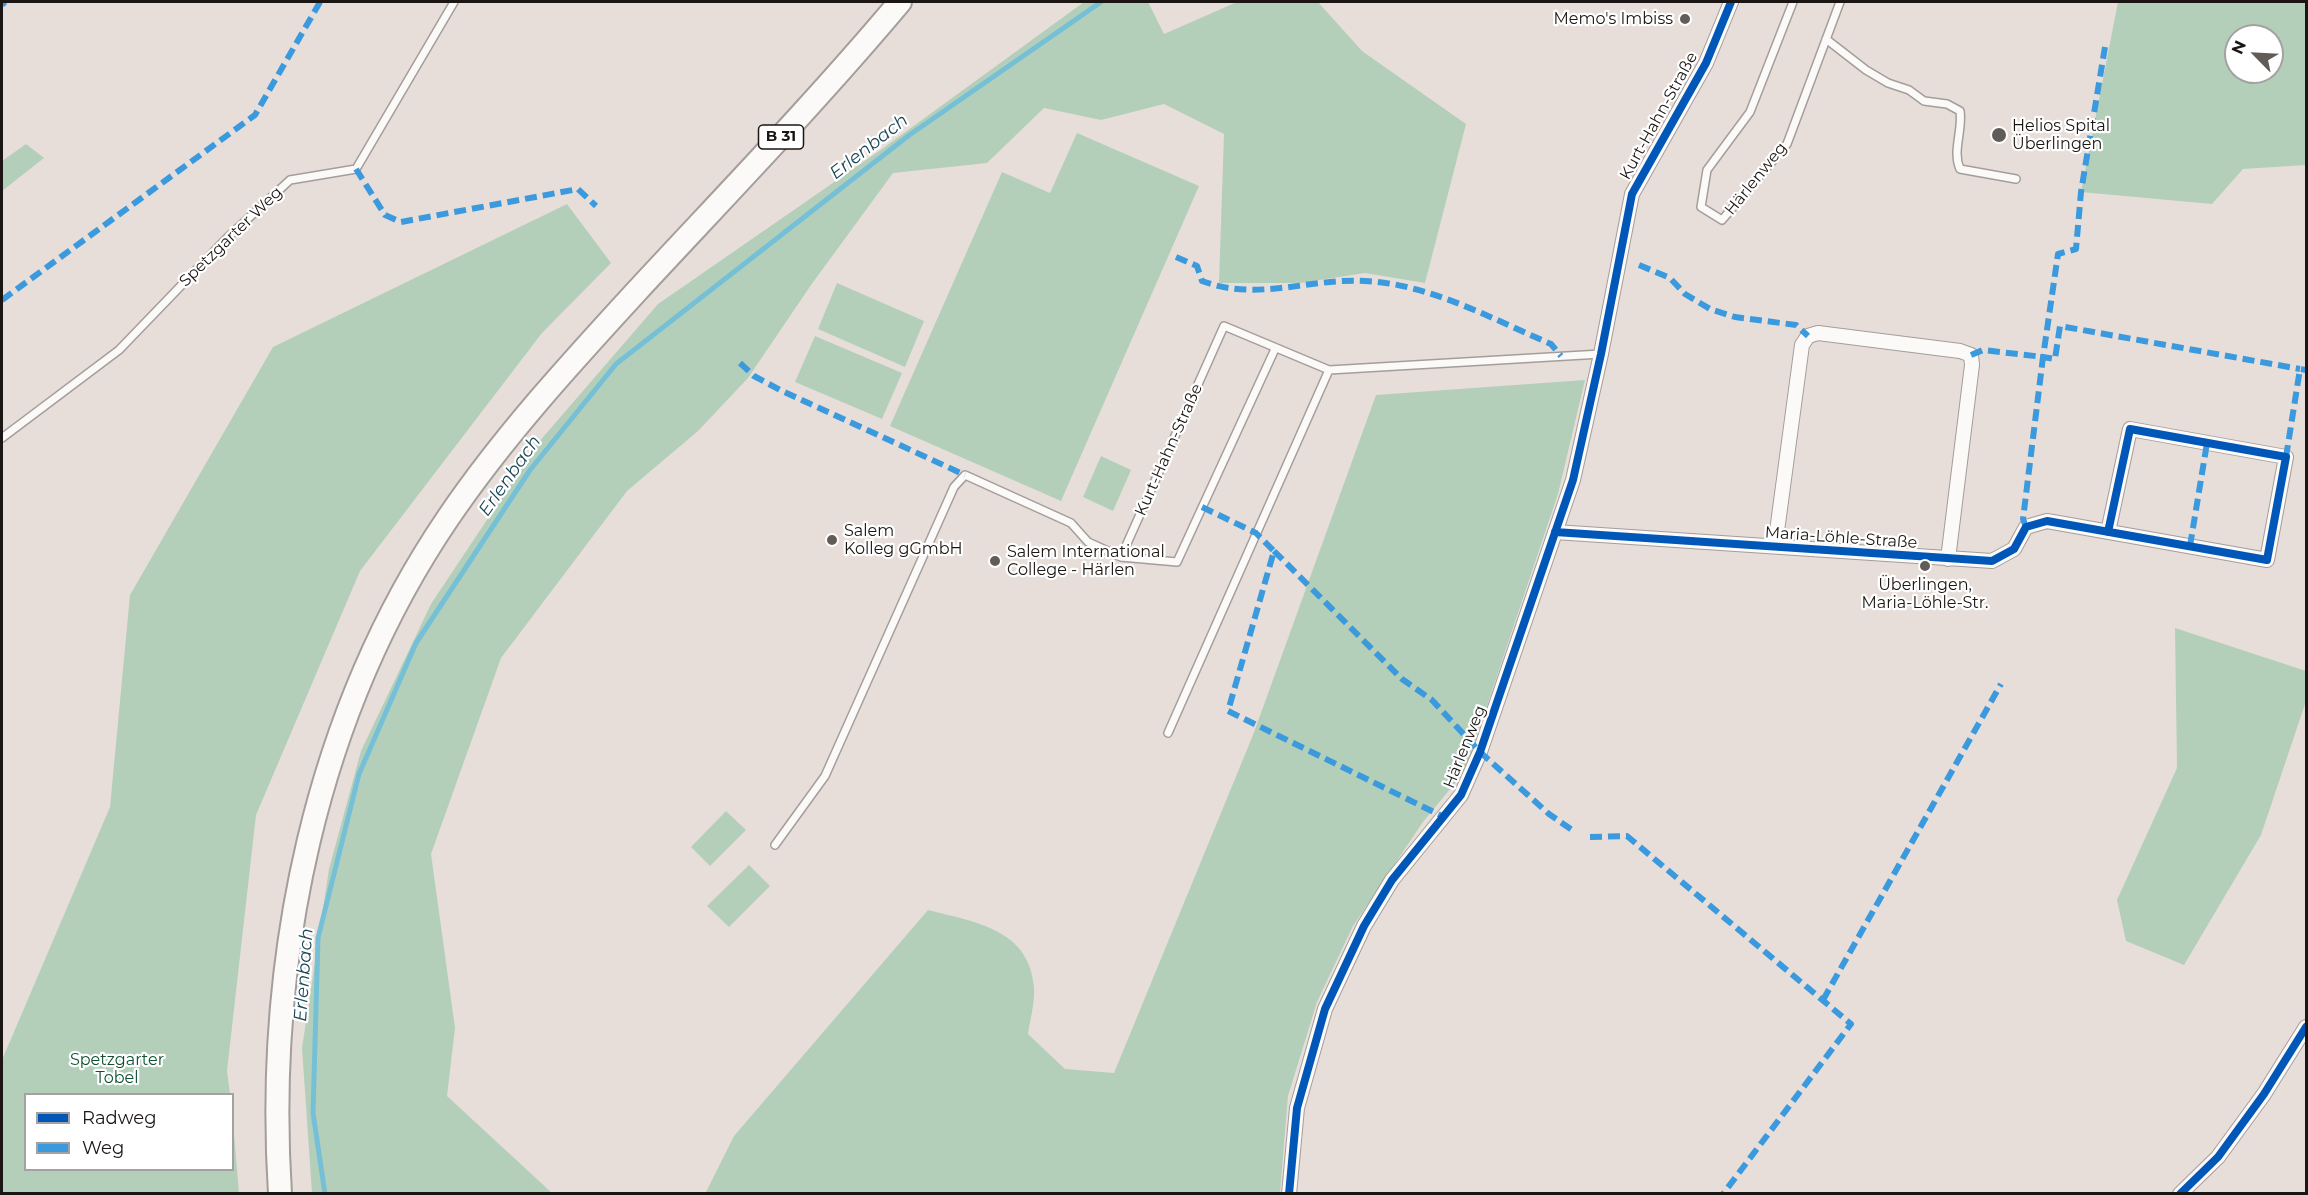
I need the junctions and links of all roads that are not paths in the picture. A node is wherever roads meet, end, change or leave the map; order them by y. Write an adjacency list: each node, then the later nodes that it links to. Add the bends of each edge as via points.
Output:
1 (453, 2): 11 (lane, Spetzgarter Weg, via 356,169 290,180 227,238 119,350)
2 (900, 2): 20 (main road, B 31, via 791,127 541,395 448,518 415,569 382,632 329,770 305,857 291,934 277,1084)
3 (1731, 2): 9 (street, Kurt-Hahn-Straße, via 1707,63 1632,194)
4 (1792, 2): 6 (lane, Härlenweg, via 1750,112 1707,170 1701,207 1722,220 1787,144)
5 (1840, 2): 6 (lane, Härlenweg)
6 (1826, 39): 7 (lane, via 1888,83 1909,90 1924,101 1947,104 1960,111 1956,160 1960,169)
7 (2016, 179)
8 (1275, 349): 10 (lane, Kurt-Hahn-Straße); 15 (lane, via 1177,562); 15 (lane, Kurt-Hahn-Straße, via 1224,326)
9 (1601, 354): 10 (lane, Kurt-Hahn-Straße); 12 (street, Härlenweg, via 1573,480)
10 (1329, 370): 17 (lane)
11 (2, 438)
12 (1555, 532): 14 (street, Maria-Löhle-Straße); 21 (street, Härlenweg, via 1480,752 1461,795 1392,880 1364,926 1324,1009 1297,1108)
13 (2108, 532): 13 (street, Maria-Löhle-Straße, via 2266,560 2286,457 2130,429); 16 (street, Maria-Löhle-Straße, via 2047,521 2026,527 2014,549 1992,561)
14 (1775, 546): 16 (street, Maria-Löhle-Straße); 16 (street, Maria-Löhle-Straße, via 1802,345 1808,336 1818,333 1960,351 1971,356)
15 (1121, 557): 18 (lane, via 1088,542 1071,523 965,475 954,487 825,776)
16 (1948, 560)
17 (1168, 733)
18 (775, 845)
19 (2307, 1027): 22 (street, via 2218,1157)
20 (280, 1194)
21 (1289, 1194)
22 (2180, 1194)

